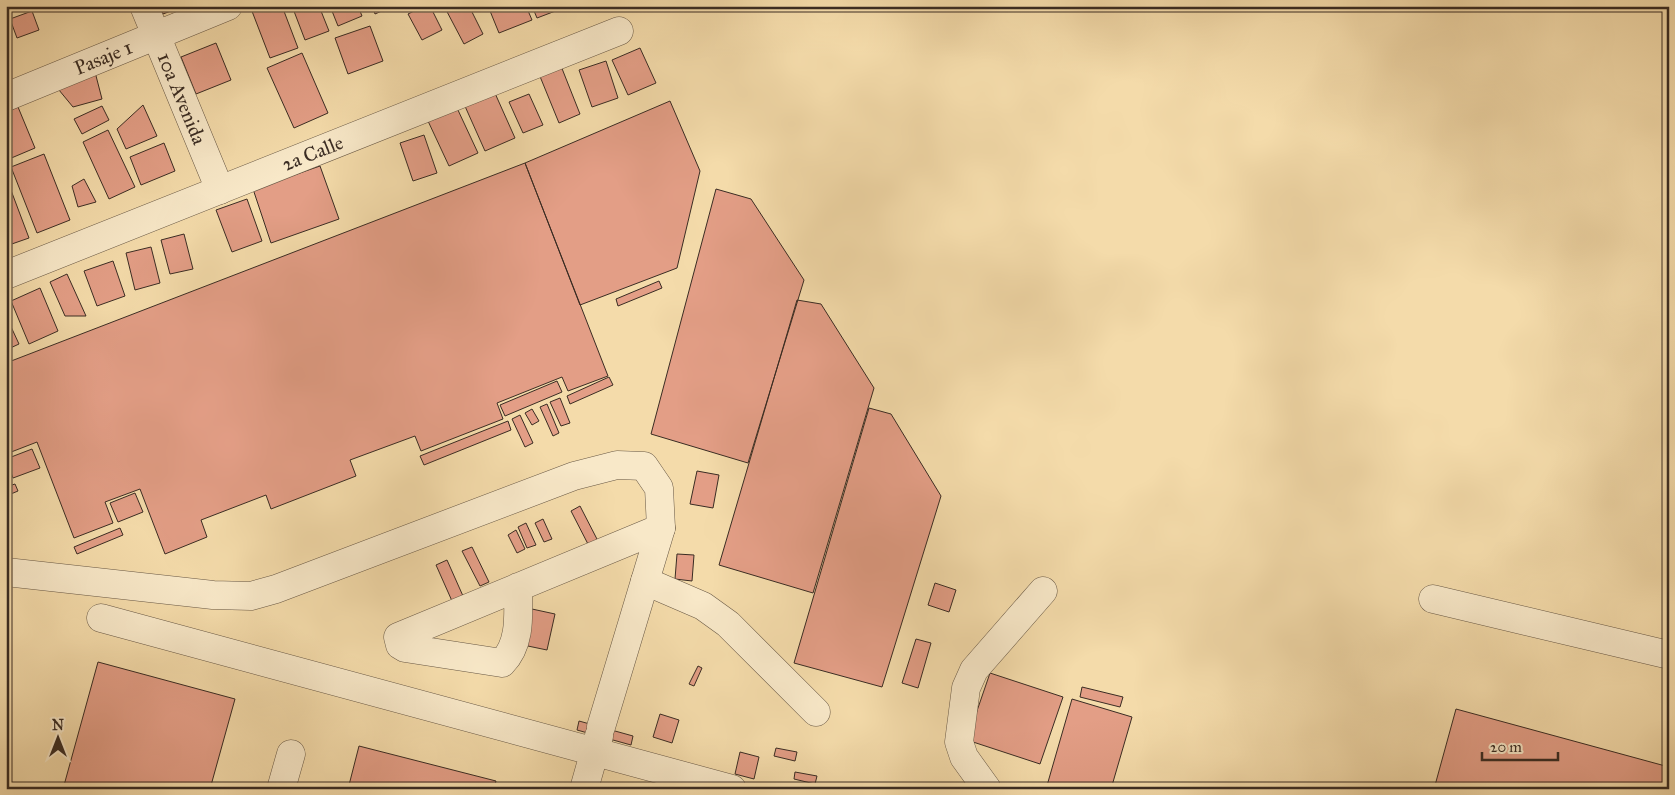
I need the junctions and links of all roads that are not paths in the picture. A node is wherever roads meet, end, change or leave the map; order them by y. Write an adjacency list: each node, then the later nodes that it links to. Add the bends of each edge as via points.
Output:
1 (144, 6): 4 (street, 10a Avenida)
2 (228, 6): 4 (street, Pasaje 1)
3 (619, 31): 6 (street, 2a Calle)
4 (156, 36): 5 (street, Pasaje 1); 6 (street, 10a Avenida)
5 (6, 97)
6 (220, 190): 7 (street, 2a Calle)
7 (6, 275)
8 (662, 528): 9 (street, via 659,488 644,466 617,465 574,476 251,596 213,595); 10 (street); 11 (street)
9 (6, 572)
10 (645, 581): 16 (street, via 703,606 728,624); 17 (street)
11 (518, 587)
12 (1043, 592): 22 (street, via 974,670 966,688 960,742 964,757)
13 (1432, 599): 15 (street)
14 (101, 618): 17 (street)
15 (1669, 656)
16 (816, 712)
17 (598, 738): 20 (street); 21 (street)
18 (291, 754): 19 (street)
19 (281, 789)
20 (584, 789)
21 (732, 789)
22 (987, 789)

